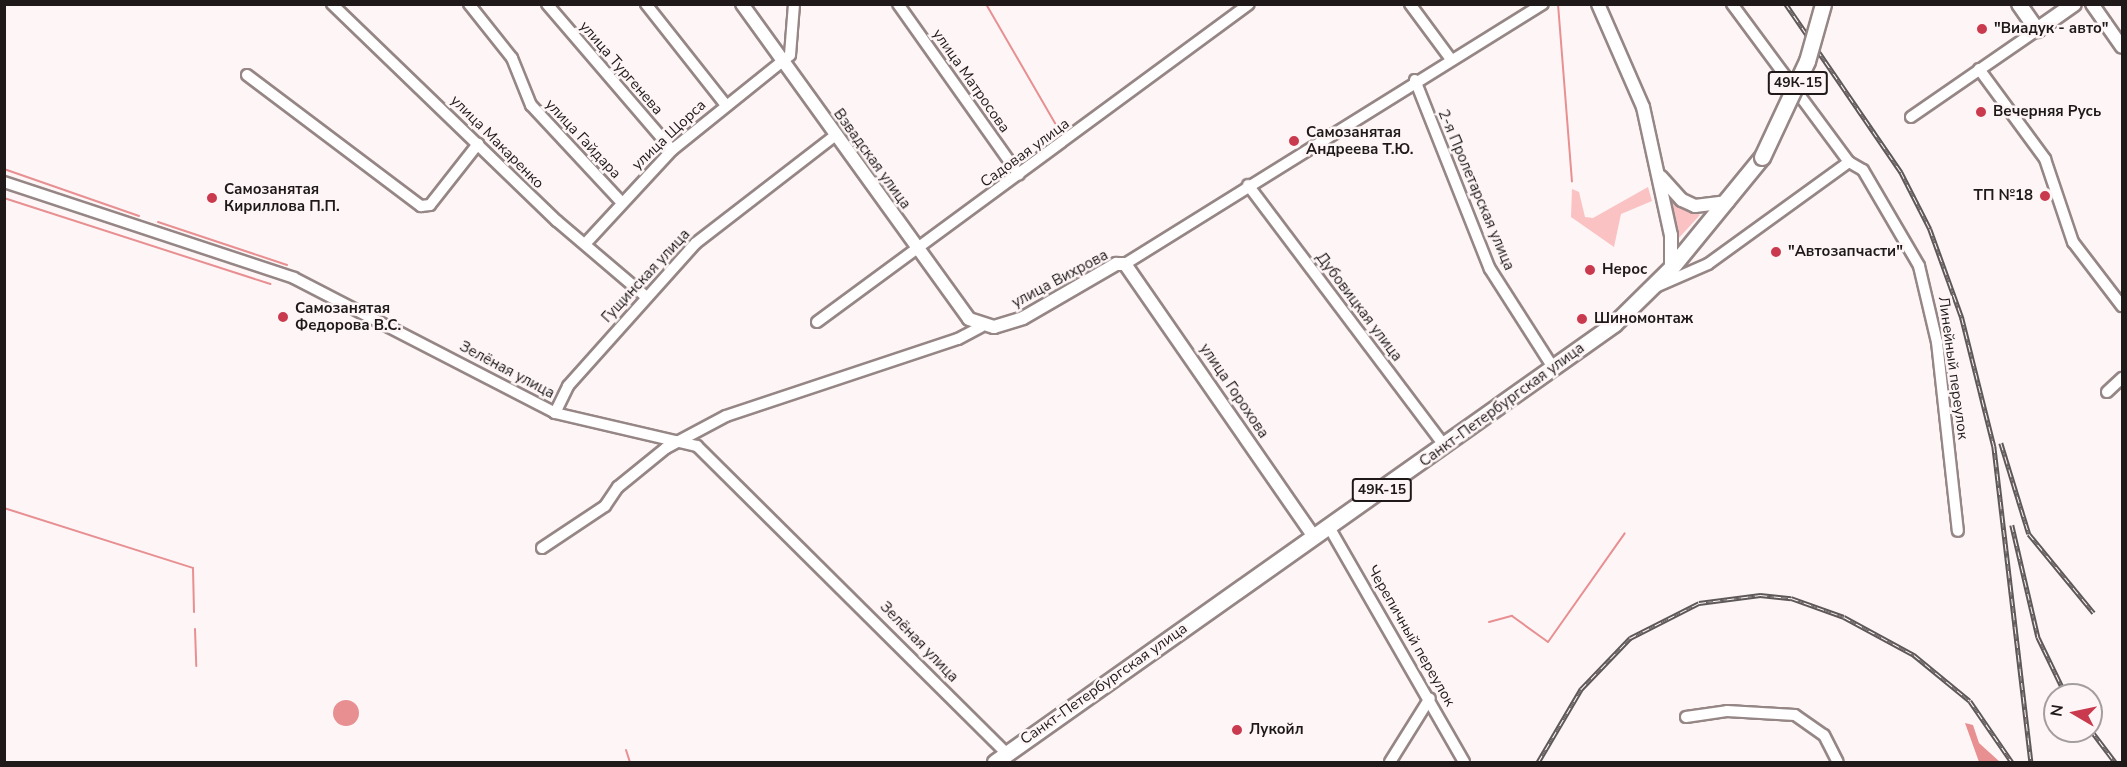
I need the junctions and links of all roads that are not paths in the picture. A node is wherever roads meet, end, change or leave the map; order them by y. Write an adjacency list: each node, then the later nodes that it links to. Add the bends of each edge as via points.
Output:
1 (332, 4): 27 (street, улица Макаренко)
2 (468, 4): 34 (street, улица Гайдара, via 512,58 531,105)
3 (547, 4): 28 (street, улица Тургенева)
4 (646, 4): 24 (street)
5 (742, 4): 20 (street, Взвадская улица)
6 (794, 4): 20 (street, via 794,42 790,55)
7 (898, 4): 31 (street, улица Матросова)
8 (1250, 4): 31 (street, Садовая улица)
9 (1410, 4): 19 (street)
10 (1598, 4): 30 (street, via 1643,107)
11 (1732, 4): 29 (street, Линейный переулок)
12 (1823, 4): 35 (main road, 49К-15, bridge, via 1803,71 1762,157)
13 (2019, 4): 17 (main road)
14 (2074, 4): 17 (main road)
15 (2092, 4): 18 (street)
16 (1536, 6): 19 (street, улица Вихрова)
17 (2037, 30): 21 (street)
18 (2122, 47)
19 (1450, 58): 23 (street, улица Вихрова)
20 (782, 59): 24 (street, улица Щорса); 26 (street, Взвадская улица)
21 (1979, 69): 25 (street); 42 (street, via 2045,159 2073,242)
22 (247, 75): 27 (street, via 421,206 430,205)
23 (1415, 80): 33 (street, улица Вихрова); 45 (street, 2-я Пролетарская улица, via 1490,269)
24 (724, 104): 28 (street, улица Щорса)
25 (1911, 117)
26 (837, 135): 37 (street, Взвадская улица); 41 (street, Гущинская улица, via 696,243)
27 (478, 144): 36 (street, улица Макаренко)
28 (672, 150): 34 (street, улица Щорса)
29 (1849, 162): 40 (street, Санкт-Петербургская улица, via 1708,264); 52 (street, Линейный переулок, via 1863,170 1919,266 1937,342)
30 (1659, 173): 35 (street, via 1682,200 1695,206); 39 (street)
31 (1019, 175): 37 (street, Садовая улица)
32 (4, 182): 48 (street, Зелёная улица, via 294,278)
33 (1248, 185): 38 (street, улица Вихрова); 50 (street, Дубовицкая улица)
34 (621, 202): 36 (street, улица Щорса)
35 (1728, 202): 39 (main road, 49К-15)
36 (585, 244): 41 (street, улица Макаренко)
37 (920, 250): 43 (street, Садовая улица); 44 (street, Взвадская улица)
38 (1125, 264): 44 (street, улица Вихрова, via 1116,264 1023,318); 53 (street, улица Горохова)
39 (1671, 268): 40 (main road, 49К-15)
40 (1650, 290): 45 (main road, Санкт-Петербургская улица / 49К-15)
41 (645, 296): 48 (street, Гущинская улица, via 568,387)
42 (2122, 306)
43 (817, 322)
44 (981, 327): 49 (street, улица Вихрова, via 958,339 771,398)
45 (1554, 369): 50 (main road, Санкт-Петербургская улица / 49К-15)
46 (2122, 378): 47 (street, via 2107,392)
47 (2122, 390)
48 (555, 413): 49 (street, Зелёная улица)
49 (681, 440): 54 (street, улица Вихрова, via 618,487 605,506); 57 (street, Зелёная улица, via 697,446 736,480)
50 (1445, 446): 51 (main road, Санкт-Петербургская улица / 49К-15)
51 (1329, 527): 53 (main road, Санкт-Петербургская улица / 49К-15); 55 (street, Черепичный переулок)
52 (1958, 531)
53 (1314, 537): 57 (main road, Санкт-Петербургская улица / 49К-15)
54 (542, 548)
55 (1430, 698): 58 (street); 59 (street, Черепичный переулок)
56 (1686, 717): 60 (street, via 1727,711 1795,715 1824,735)
57 (1001, 758)
58 (1390, 762)
59 (1464, 762)
60 (1838, 762)

